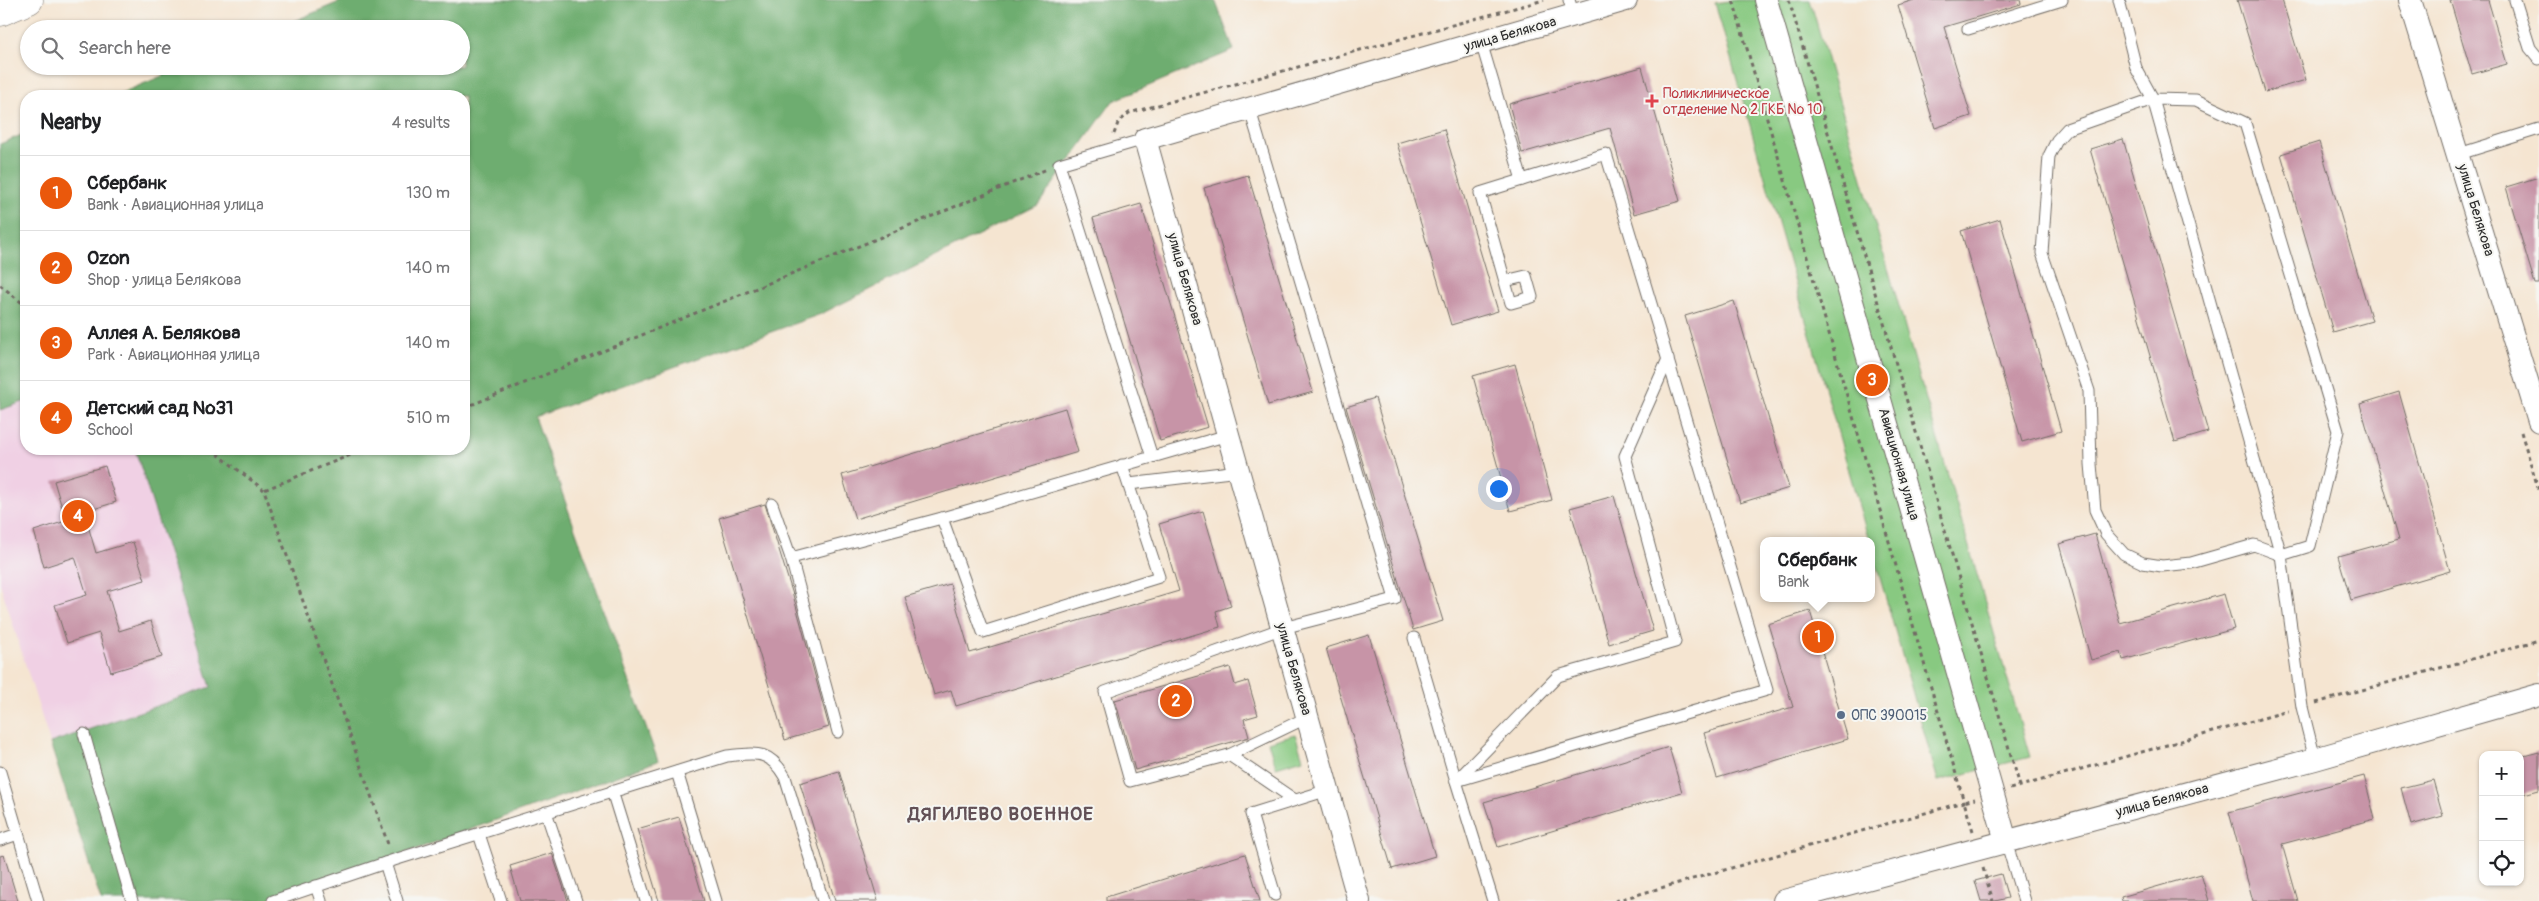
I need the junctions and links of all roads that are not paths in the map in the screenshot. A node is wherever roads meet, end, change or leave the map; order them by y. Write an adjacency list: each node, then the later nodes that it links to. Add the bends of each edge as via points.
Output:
1 (29, 0): 9 (street)
2 (1626, 0): 8 (street, улица Белякова)
3 (1766, 0): 49 (street, Авиационная улица)
4 (2062, 0): 10 (lane)
5 (2119, 0): 13 (lane, via 2136,68)
6 (2410, 0): 17 (street, улица Белякова)
7 (2515, 0): 12 (lane, via 2530,48)
8 (1572, 8): 11 (street, улица Белякова)
9 (0, 12)
10 (1968, 29)
11 (1481, 42): 14 (street, улица Белякова); 18 (lane)
12 (2539, 59)
13 (2153, 99): 29 (lane); 29 (lane, via 2196,100 2245,123 2338,431 2310,546); 29 (lane, via 2067,129 2049,156 2042,253 2089,391 2095,510 2106,534 2124,554 2142,563 2162,566 2191,564 2254,545)
14 (1250, 110): 16 (street, улица Белякова); 31 (lane, via 1396,599)
15 (2539, 129): 17 (lane)
16 (1145, 139): 22 (street, улица Белякова); 23 (lane, via 1059,164)
17 (2458, 154): 21 (street, улица Белякова)
18 (1522, 180): 19 (lane, via 1480,192); 20 (lane, via 1606,154)
19 (1505, 281)
20 (1668, 359): 41 (lane, via 1625,456 1675,642 1558,676); 41 (lane, via 1767,690)
21 (2539, 421)
22 (1228, 435): 23 (lane); 25 (street, улица Белякова)
23 (1152, 457): 24 (lane)
24 (1122, 465): 26 (lane); 28 (lane)
25 (1239, 471): 26 (lane); 31 (street, улица Белякова)
26 (1129, 484): 28 (lane, via 1159,577 983,632)
27 (772, 504): 30 (lane)
28 (942, 518): 30 (lane)
29 (2281, 555): 38 (lane, via 2302,707)
30 (791, 558): 35 (lane)
31 (1282, 628): 34 (street, улица Белякова); 37 (lane, via 1105,692 1130,780)
32 (1414, 638): 41 (lane)
33 (2539, 695): 38 (street, улица Белякова)
34 (1308, 717): 37 (lane); 42 (street, улица Белякова)
35 (838, 732)
36 (84, 734): 54 (lane)
37 (1229, 755): 44 (lane)
38 (2315, 759): 49 (street, улица Белякова)
39 (677, 772): 43 (lane); 61 (lane); 62 (lane, via 727,756 759,753 777,762 786,777)
40 (1, 780): 46 (lane)
41 (1456, 781): 64 (lane)
42 (1328, 790): 44 (lane); 63 (street, улица Белякова)
43 (612, 792): 45 (lane); 60 (lane)
44 (1295, 800): 52 (lane, via 1251,814)
45 (546, 812): 47 (lane); 59 (lane)
46 (18, 834): 48 (lane); 53 (lane)
47 (479, 834): 50 (lane); 58 (lane)
48 (0, 840)
49 (2006, 841): 65 (street, улица Белякова); 66 (lane)
50 (389, 861): 51 (lane); 57 (lane)
51 (316, 886): 55 (lane); 56 (lane)
52 (1275, 895)
53 (38, 901)
54 (132, 901)
55 (273, 901)
56 (321, 901)
57 (397, 901)
58 (501, 901)
59 (576, 901)
60 (646, 901)
61 (716, 901)
62 (823, 901)
63 (1359, 901)
64 (1493, 901)
65 (1784, 901)
66 (2024, 901)

